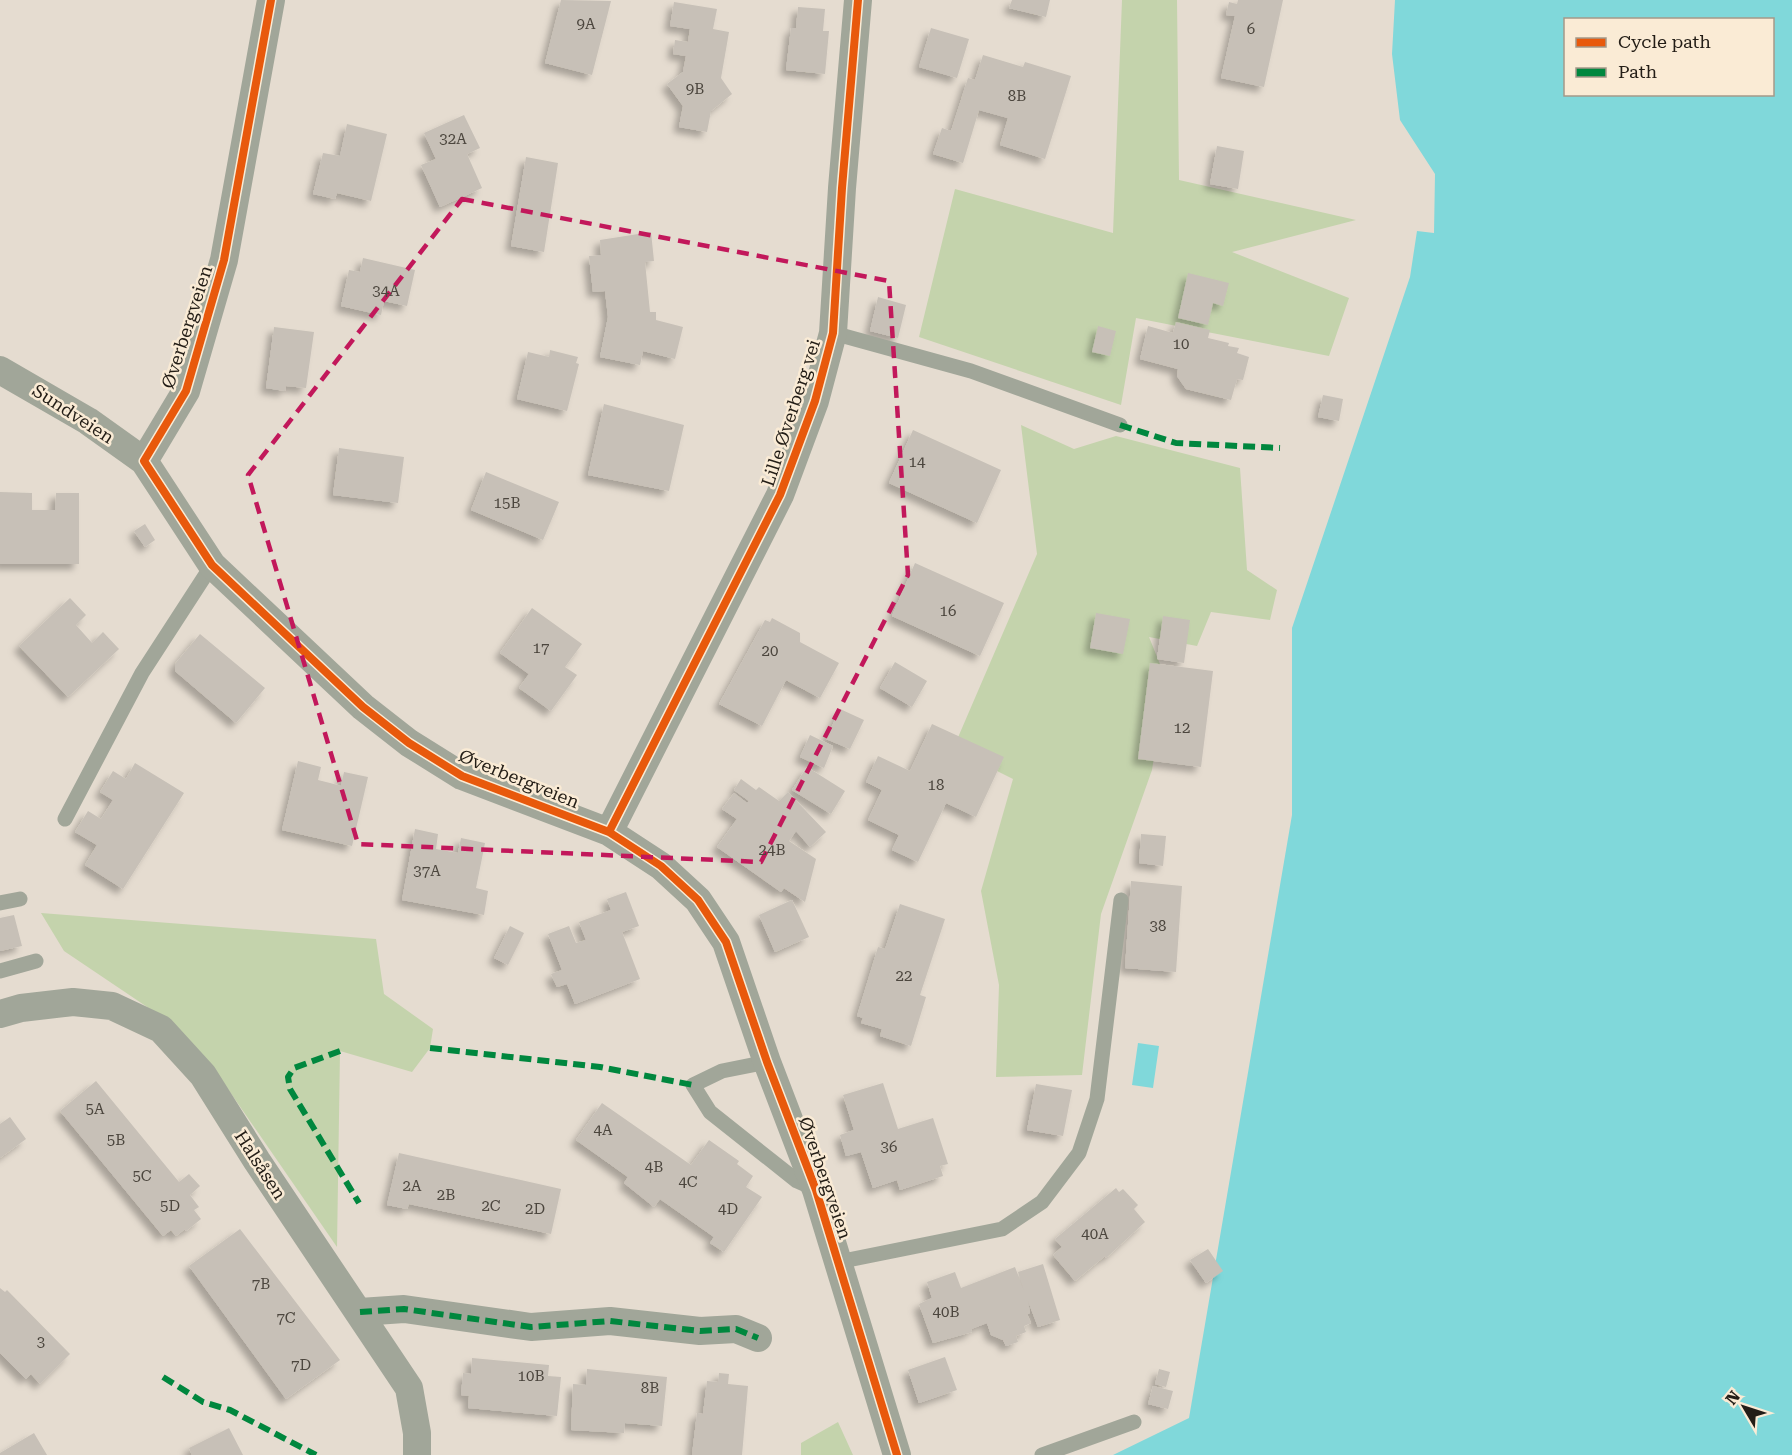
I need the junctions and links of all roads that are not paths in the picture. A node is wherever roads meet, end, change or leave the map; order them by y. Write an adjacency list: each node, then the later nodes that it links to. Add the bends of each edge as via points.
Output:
1 (271, 0): 6 (street, Øverbergveien, via 224,261 186,391)
2 (858, 0): 3 (street, Lille Øverberg vei)
3 (833, 333): 5 (lane, via 970,371); 9 (street, Lille Øverberg vei, via 780,495)
4 (0, 370): 6 (street, Sundveien, via 88,421)
5 (1120, 425)
6 (144, 461): 7 (street, Øverbergveien)
7 (212, 565): 8 (lane, via 142,673); 9 (street, Øverbergveien, via 363,707 409,742 462,776)
8 (65, 819)
9 (609, 832): 16 (street, Øverbergveien, via 661,866 698,900 726,942)
10 (20, 899): 12 (lane)
11 (1120, 900): 18 (lane, via 1096,1099 1079,1153 1042,1202 1002,1229)
12 (0, 903)
13 (36, 961): 14 (lane)
14 (0, 971)
15 (0, 1014): 19 (street, Halsåsen, via 73,1002 112,1006 160,1029 203,1075)
16 (767, 1062): 17 (street, Øverbergveien); 17 (lane, via 722,1071 693,1085 710,1112 797,1181)
17 (816, 1190): 18 (street, Øverbergveien)
18 (838, 1262): 23 (street, Øverbergveien)
19 (360, 1312): 20 (street, via 404,1309 531,1327 610,1321 700,1331 736,1329); 22 (street, Halsåsen, via 409,1388)
20 (758, 1338)
21 (1134, 1422): 24 (lane)
22 (417, 1455)
23 (897, 1455)
24 (1042, 1455)

